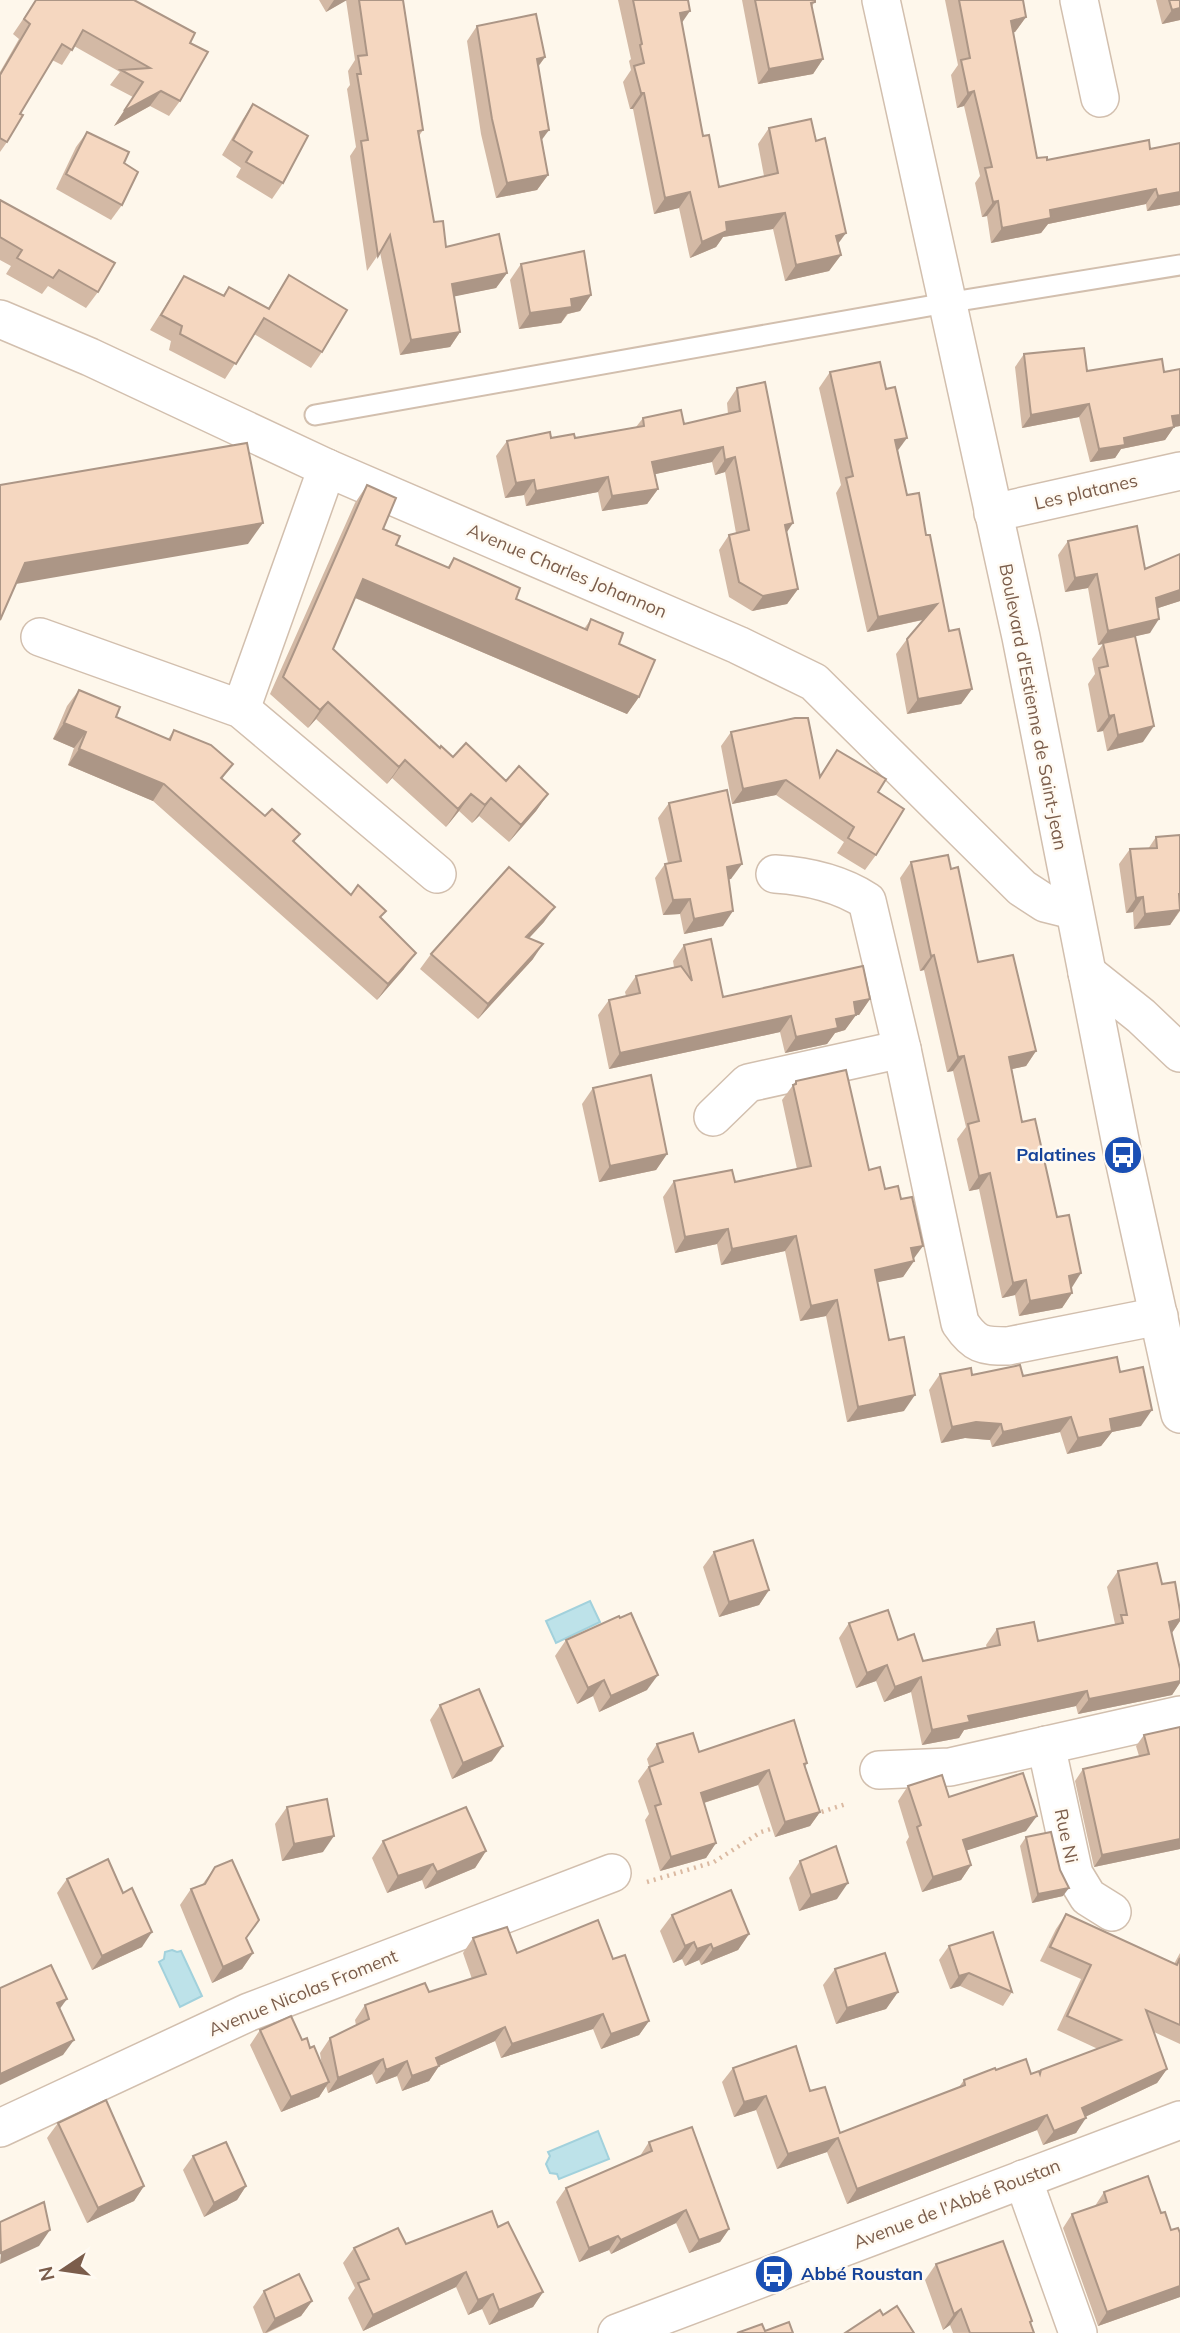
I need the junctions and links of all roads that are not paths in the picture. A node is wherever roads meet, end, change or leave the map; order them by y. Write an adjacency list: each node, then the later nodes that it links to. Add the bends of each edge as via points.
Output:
1 (881, 0): 5 (street, Boulevard d'Estienne de Saint-Jean)
2 (1079, 0): 3 (street)
3 (1100, 98)
4 (1180, 265): 5 (lane)
5 (946, 303): 7 (lane); 10 (street, Boulevard d'Estienne de Saint-Jean)
6 (0, 319): 8 (street, Avenue Charles Johannon)
7 (315, 415)
8 (327, 468): 12 (street); 15 (street, Avenue Charles Johannon, via 814,682 1021,888 1045,903)
9 (1180, 471): 10 (street, Les platanes)
10 (993, 513): 15 (street, Boulevard d'Estienne de Saint-Jean)
11 (40, 637): 12 (street)
12 (241, 709): 13 (street)
13 (436, 874)
14 (775, 874): 17 (street, via 806,876 867,901)
15 (1073, 910): 16 (street, Boulevard d'Estienne de Saint-Jean)
16 (1087, 973): 18 (street); 20 (street, Boulevard d'Estienne de Saint-Jean)
17 (902, 1049): 19 (street, via 748,1083); 20 (street, via 960,1323 971,1339 985,1346 1008,1346)
18 (1180, 1053)
19 (713, 1117)
20 (1159, 1316): 21 (street, Boulevard d'Estienne de Saint-Jean)
21 (1180, 1414)
22 (1180, 1715): 23 (street)
23 (1046, 1745): 24 (street, via 950,1767); 26 (street, Rue Ni, via 1074,1874 1088,1897)
24 (879, 1770)
25 (612, 1873): 28 (street, Avenue Nicolas Froment, via 249,2012)
26 (1112, 1912)
27 (1180, 2120): 29 (street, Avenue de l'Abbé Roustan)
28 (0, 2128)
29 (1023, 2179): 30 (street, Avenue de l'Abbé Roustan); 31 (street)
30 (617, 2333)
31 (1078, 2333)

